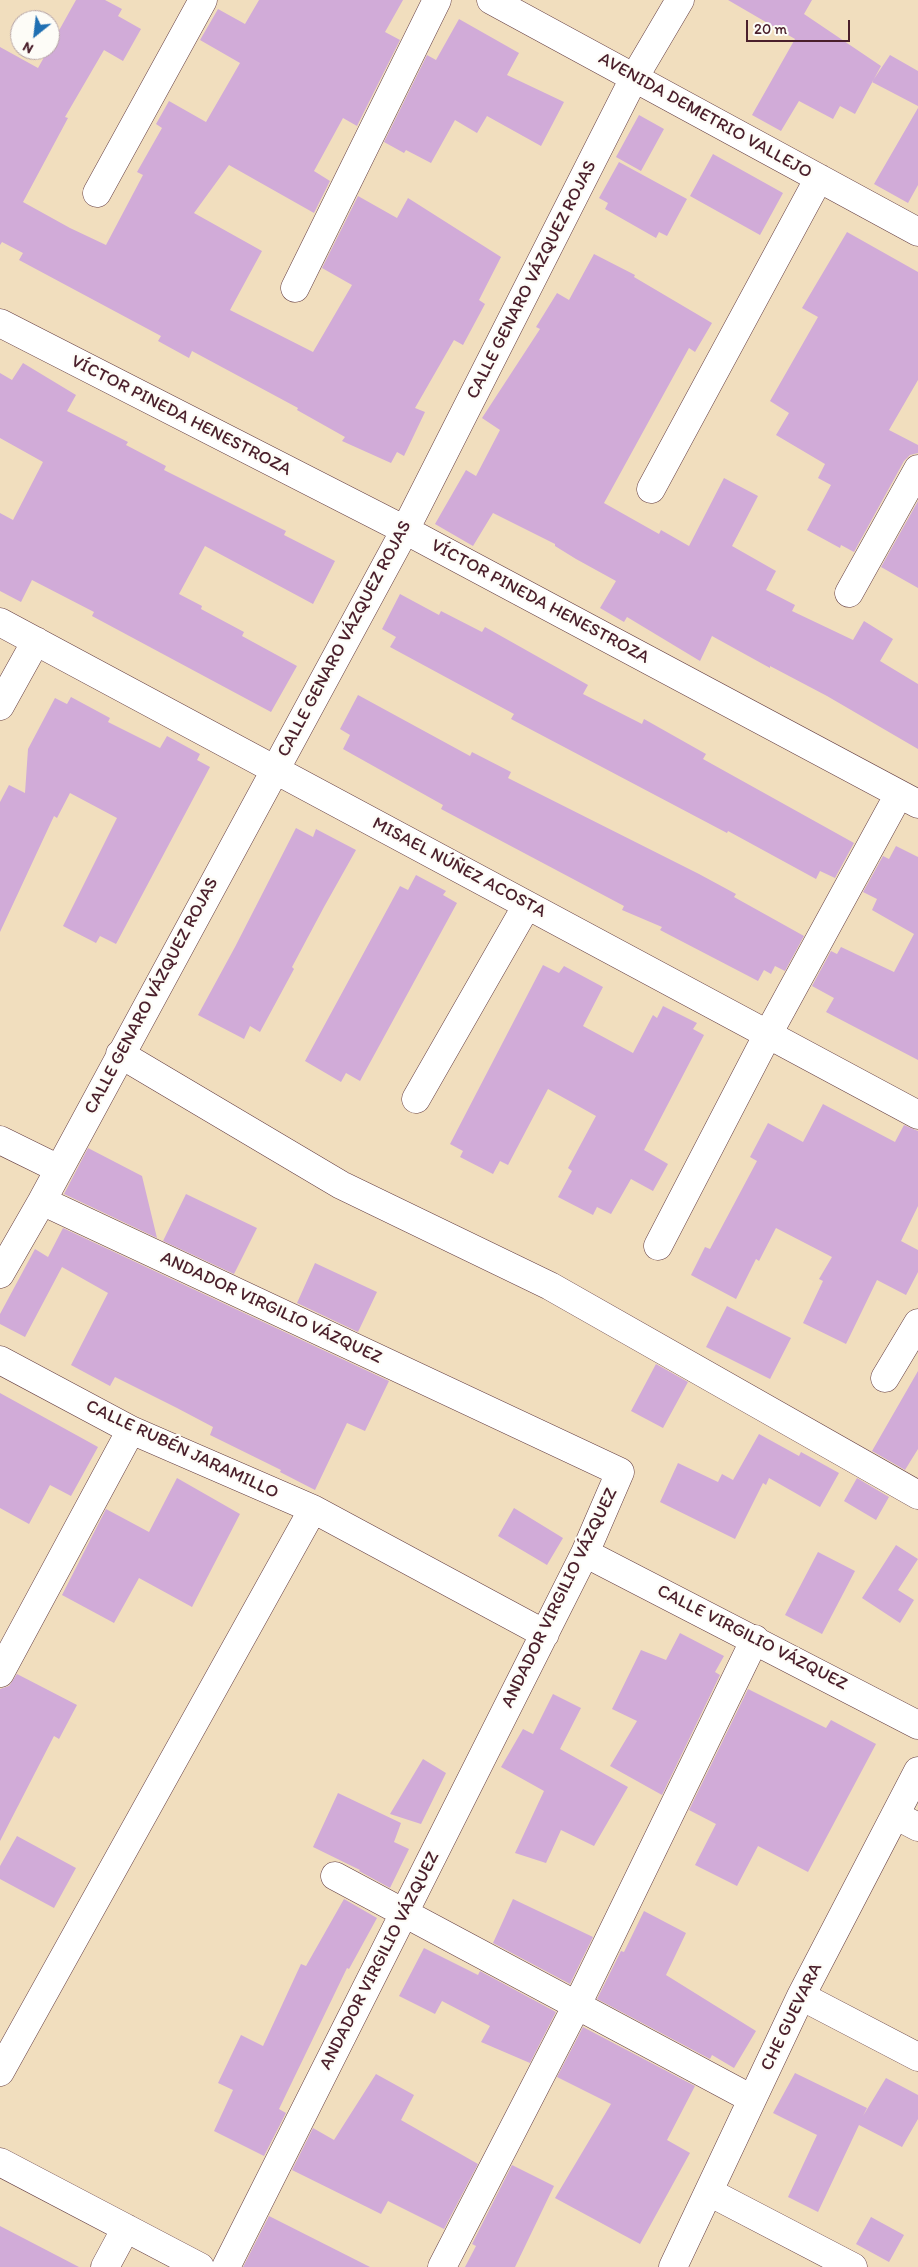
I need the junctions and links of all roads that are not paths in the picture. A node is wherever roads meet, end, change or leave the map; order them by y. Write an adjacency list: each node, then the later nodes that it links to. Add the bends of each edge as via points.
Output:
1 (203, 0): 7 (street)
2 (437, 0): 9 (street)
3 (491, 0): 5 (street, AVENIDA DEMETRIO VALLEJO)
4 (680, 0): 5 (street, CALLE GENARO VÁZQUEZ ROJAS)
5 (634, 78): 6 (street, AVENIDA DEMETRIO VALLEJO); 13 (street, CALLE GENARO VÁZQUEZ ROJAS)
6 (819, 178): 8 (street, AVENIDA DEMETRIO VALLEJO); 12 (street)
7 (97, 193)
8 (918, 232)
9 (295, 288)
10 (0, 323): 13 (street, VÍCTOR PINEDA HENESTROZA)
11 (918, 469): 14 (street)
12 (650, 488)
13 (405, 530): 18 (street, CALLE GENARO VÁZQUEZ ROJAS); 19 (street, VÍCTOR PINEDA HENESTROZA)
14 (849, 592)
15 (0, 622): 16 (street, MISAEL NÚÑEZ ACOSTA)
16 (36, 641): 17 (street); 18 (street, MISAEL NÚÑEZ ACOSTA)
17 (0, 706)
18 (275, 769): 20 (street, MISAEL NÚÑEZ ACOSTA); 22 (street, CALLE GENARO VÁZQUEZ ROJAS)
19 (909, 799): 21 (street)
20 (527, 905): 21 (street, MISAEL NÚÑEZ ACOSTA); 23 (street)
21 (768, 1034): 24 (street, MISAEL NÚÑEZ ACOSTA); 28 (street)
22 (120, 1054): 26 (street, CALLE GENARO VÁZQUEZ ROJAS); 34 (street, via 341,1185 550,1286)
23 (416, 1099)
24 (918, 1115)
25 (0, 1140): 26 (street)
26 (59, 1169): 27 (street, CALLE GENARO VÁZQUEZ ROJAS)
27 (42, 1201): 29 (street, CALLE GENARO VÁZQUEZ ROJAS); 36 (street, ANDADOR VIRGILIO VÁZQUEZ, via 620,1472)
28 (658, 1246)
29 (0, 1274)
30 (918, 1323): 32 (street)
31 (0, 1360): 33 (street, CALLE RUBÉN JARAMILLO)
32 (885, 1378)
33 (131, 1430): 35 (street, CALLE RUBÉN JARAMILLO); 39 (street)
34 (918, 1495)
35 (313, 1509): 37 (street, CALLE RUBÉN JARAMILLO); 48 (street)
36 (586, 1553): 37 (street, ANDADOR VIRGILIO VÁZQUEZ); 38 (street, CALLE VIRGILIO VÁZQUEZ)
37 (545, 1634): 44 (street, ANDADOR VIRGILIO VÁZQUEZ)
38 (755, 1639): 40 (street, CALLE VIRGILIO VÁZQUEZ); 46 (street)
39 (0, 1673)
40 (918, 1725)
41 (918, 1771): 42 (street, CHE GUEVARA)
42 (906, 1821): 45 (street, CHE GUEVARA)
43 (335, 1876): 44 (street)
44 (404, 1913): 46 (street); 55 (street, ANDADOR VIRGILIO VÁZQUEZ)
45 (800, 1996): 47 (street); 49 (street, CHE GUEVARA)
46 (577, 2005): 49 (street); 56 (street)
47 (918, 2057)
48 (0, 2072)
49 (752, 2099): 51 (street, CHE GUEVARA)
50 (0, 2162): 52 (street)
51 (709, 2192): 57 (street, CHE GUEVARA); 58 (street)
52 (126, 2228): 53 (street); 54 (street)
53 (104, 2267)
54 (200, 2267)
55 (226, 2267)
56 (442, 2267)
57 (673, 2267)
58 (853, 2267)

